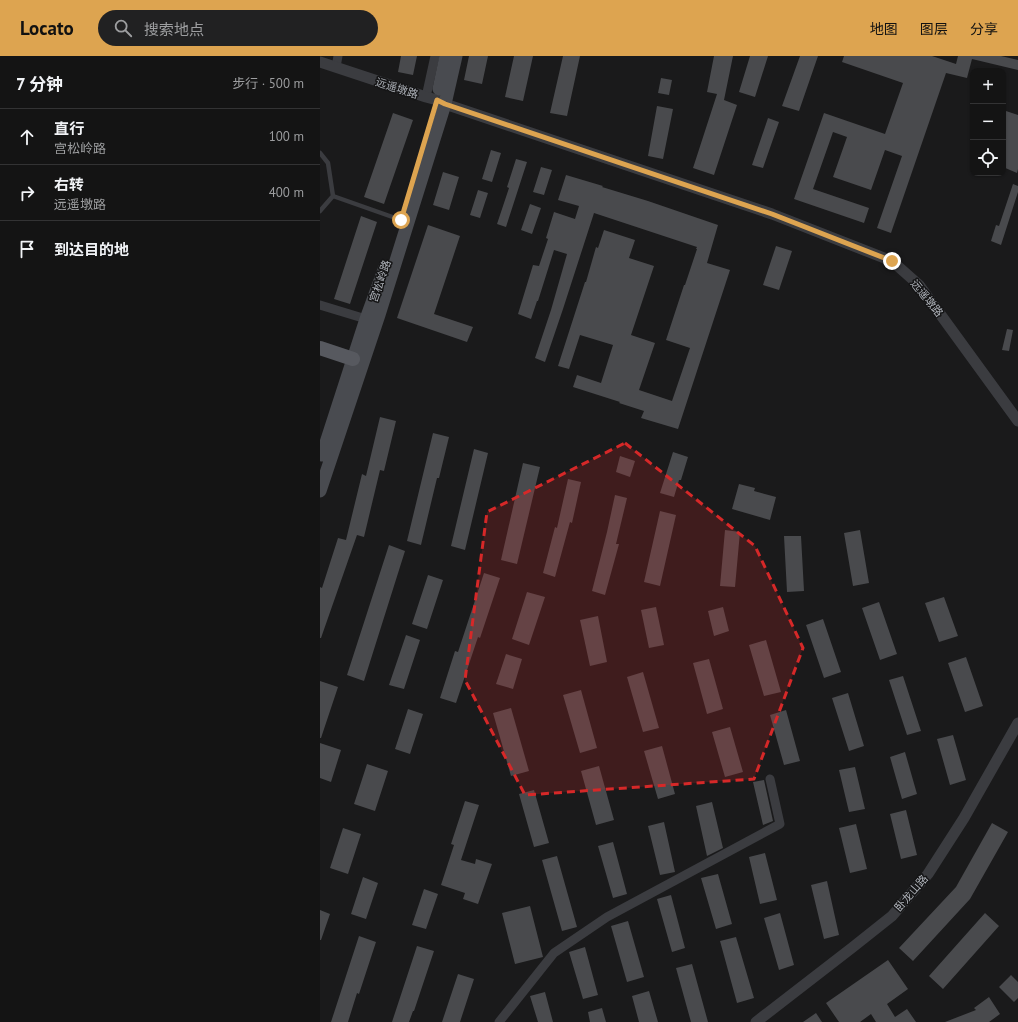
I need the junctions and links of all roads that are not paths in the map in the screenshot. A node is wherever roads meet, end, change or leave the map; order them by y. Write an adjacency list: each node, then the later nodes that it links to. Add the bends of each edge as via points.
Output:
1 (338, 56): 6 (street)
2 (435, 56): 7 (street)
3 (446, 56): 7 (main road)
4 (456, 56): 7 (main road)
5 (320, 62): 6 (street, 远遥墩路)
6 (336, 67): 7 (street, 远遥墩路)
7 (436, 100): 11 (main road, 宫松岭路); 16 (street, 远遥墩路, via 772,214 892,261 919,285); 18 (main road, via 379,315)
8 (320, 153): 9 (lane, via 328,163)
9 (333, 196): 10 (lane); 11 (lane)
10 (320, 211)
11 (401, 220): 13 (main road, 宫松岭路)
12 (320, 305): 13 (street)
13 (366, 319): 15 (main road, 宫松岭路)
14 (320, 348): 15 (main road)
15 (353, 360): 17 (main road, 宫松岭路)
16 (1018, 421)
17 (320, 462)
18 (320, 491)
19 (1018, 723): 22 (street, 卧龙山路, via 964,818 928,874 892,916)
20 (770, 779): 21 (street, via 780,824 607,917 554,953)
21 (499, 1022)
22 (756, 1022)

